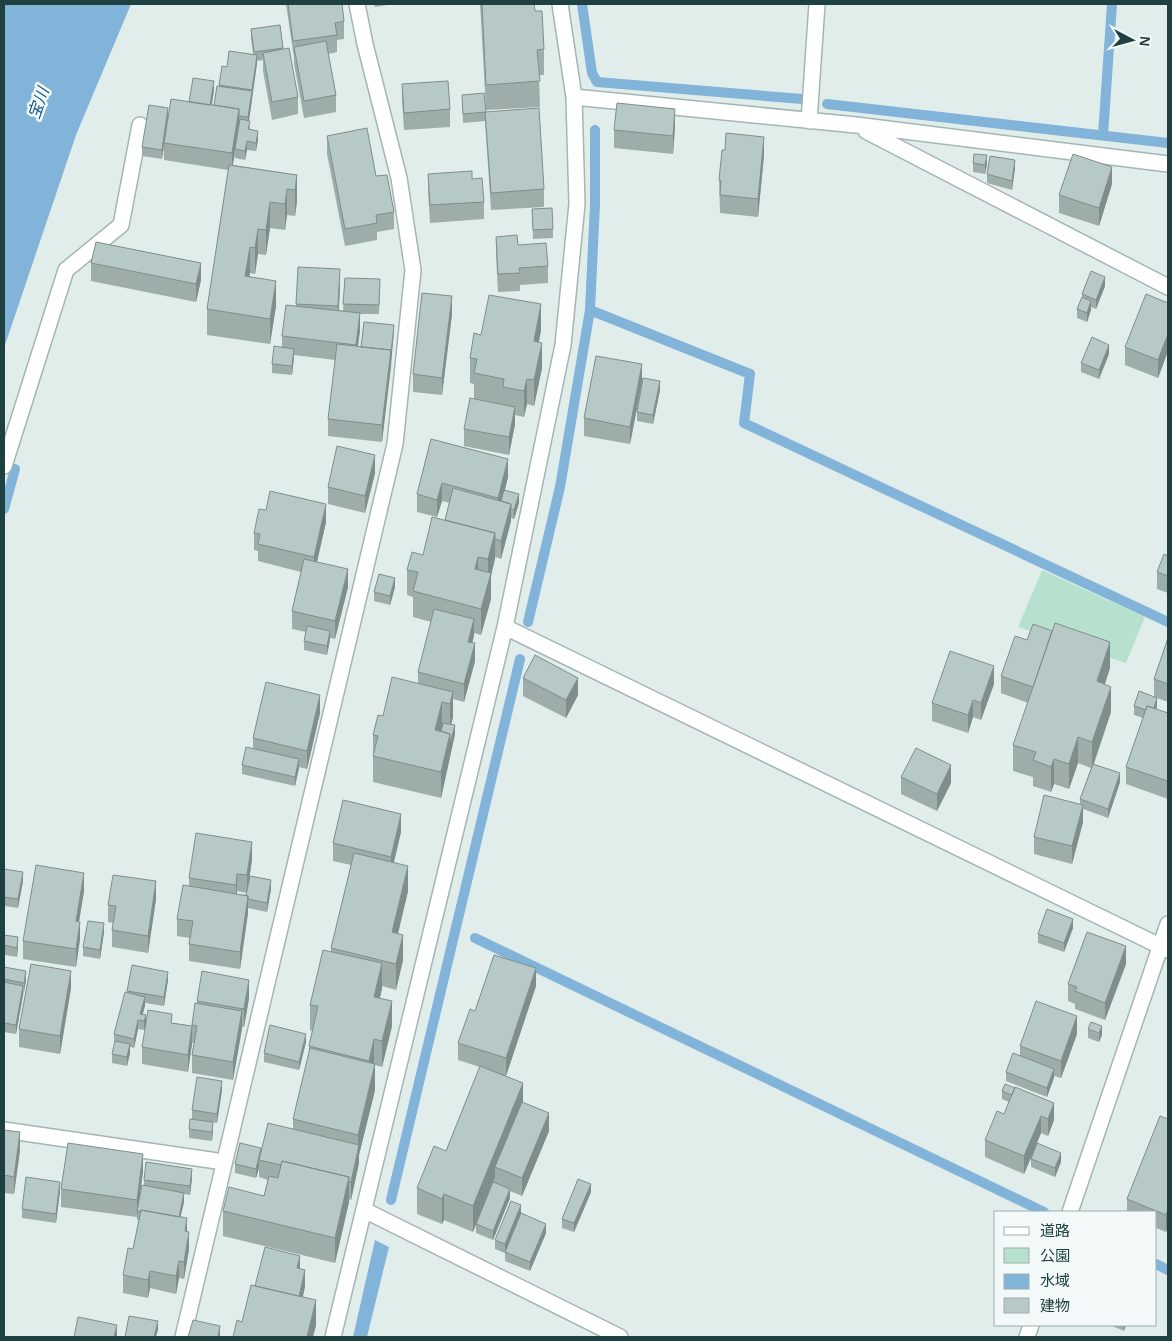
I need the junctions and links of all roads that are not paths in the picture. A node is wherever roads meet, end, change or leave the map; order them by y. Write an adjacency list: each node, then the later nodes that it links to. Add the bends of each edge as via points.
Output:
1 (357, 4): 15 (street, via 398,178 414,270 395,444)
2 (560, 4): 4 (street)
3 (817, 4): 5 (street)
4 (574, 97): 5 (street); 11 (street, via 577,204 563,346)
5 (808, 121): 7 (street)
6 (140, 125): 10 (street, via 121,225 66,270)
7 (856, 125): 8 (street); 9 (street)
8 (1168, 164)
9 (1168, 287)
10 (4, 466)
11 (505, 628): 13 (street); 16 (street)
12 (1168, 924): 13 (street)
13 (1165, 948): 17 (street)
14 (4, 1130): 15 (street)
15 (224, 1162): 18 (street)
16 (364, 1210): 19 (street); 20 (street)
17 (1070, 1211)
18 (183, 1337)
19 (333, 1337)
20 (620, 1337)

